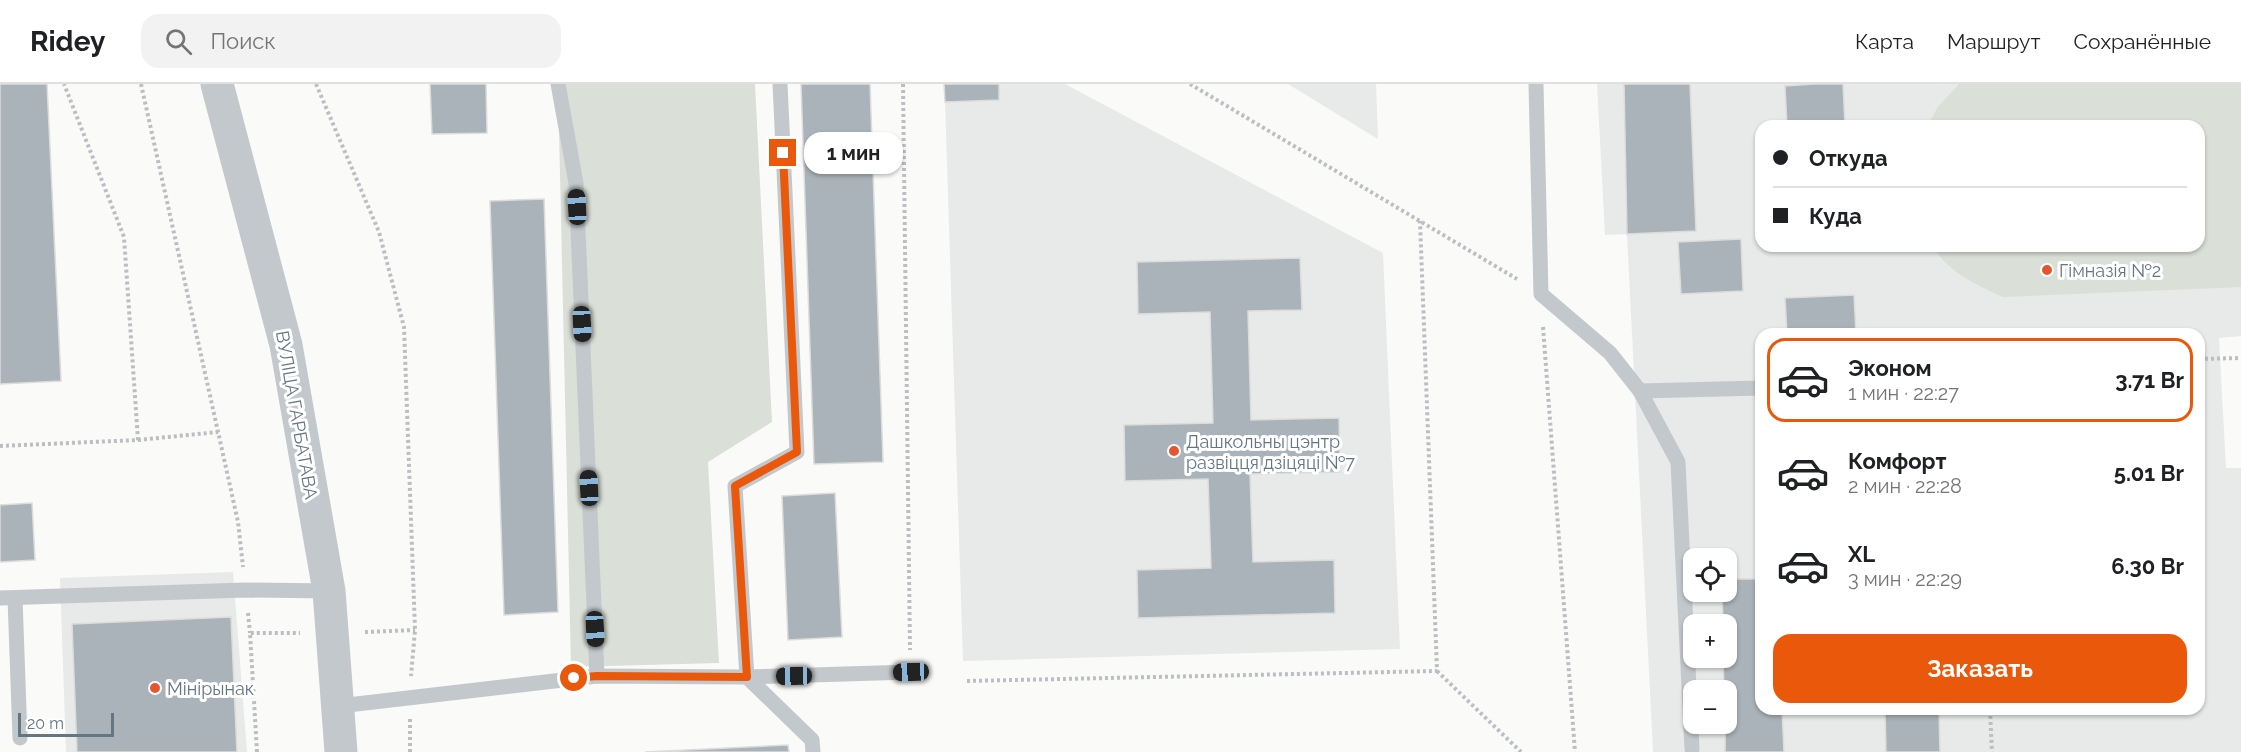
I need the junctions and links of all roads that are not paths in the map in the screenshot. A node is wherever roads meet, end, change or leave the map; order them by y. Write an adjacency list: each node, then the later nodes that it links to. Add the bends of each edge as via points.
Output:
1 (216, 84): 7 (street, ВУЛІЦА ГАРБАТАВА, via 286,345)
2 (558, 84): 10 (lane, via 576,183)
3 (780, 84): 11 (lane, via 797,452 735,486)
4 (1536, 84): 6 (lane, via 1541,294 1610,353)
5 (1755, 388): 6 (lane)
6 (1640, 391): 14 (lane, via 1678,462)
7 (329, 591): 8 (lane); 12 (street, ВУЛІЦА ГАРБАТАВА)
8 (8, 598): 13 (lane)
9 (911, 672): 11 (lane)
10 (597, 676): 11 (lane); 12 (lane)
11 (747, 677): 16 (lane, via 812,740)
12 (339, 706): 15 (street, ВУЛІЦА ГАРБАТАВА)
13 (20, 738)
14 (1692, 749)
15 (340, 752)
16 (813, 752)

